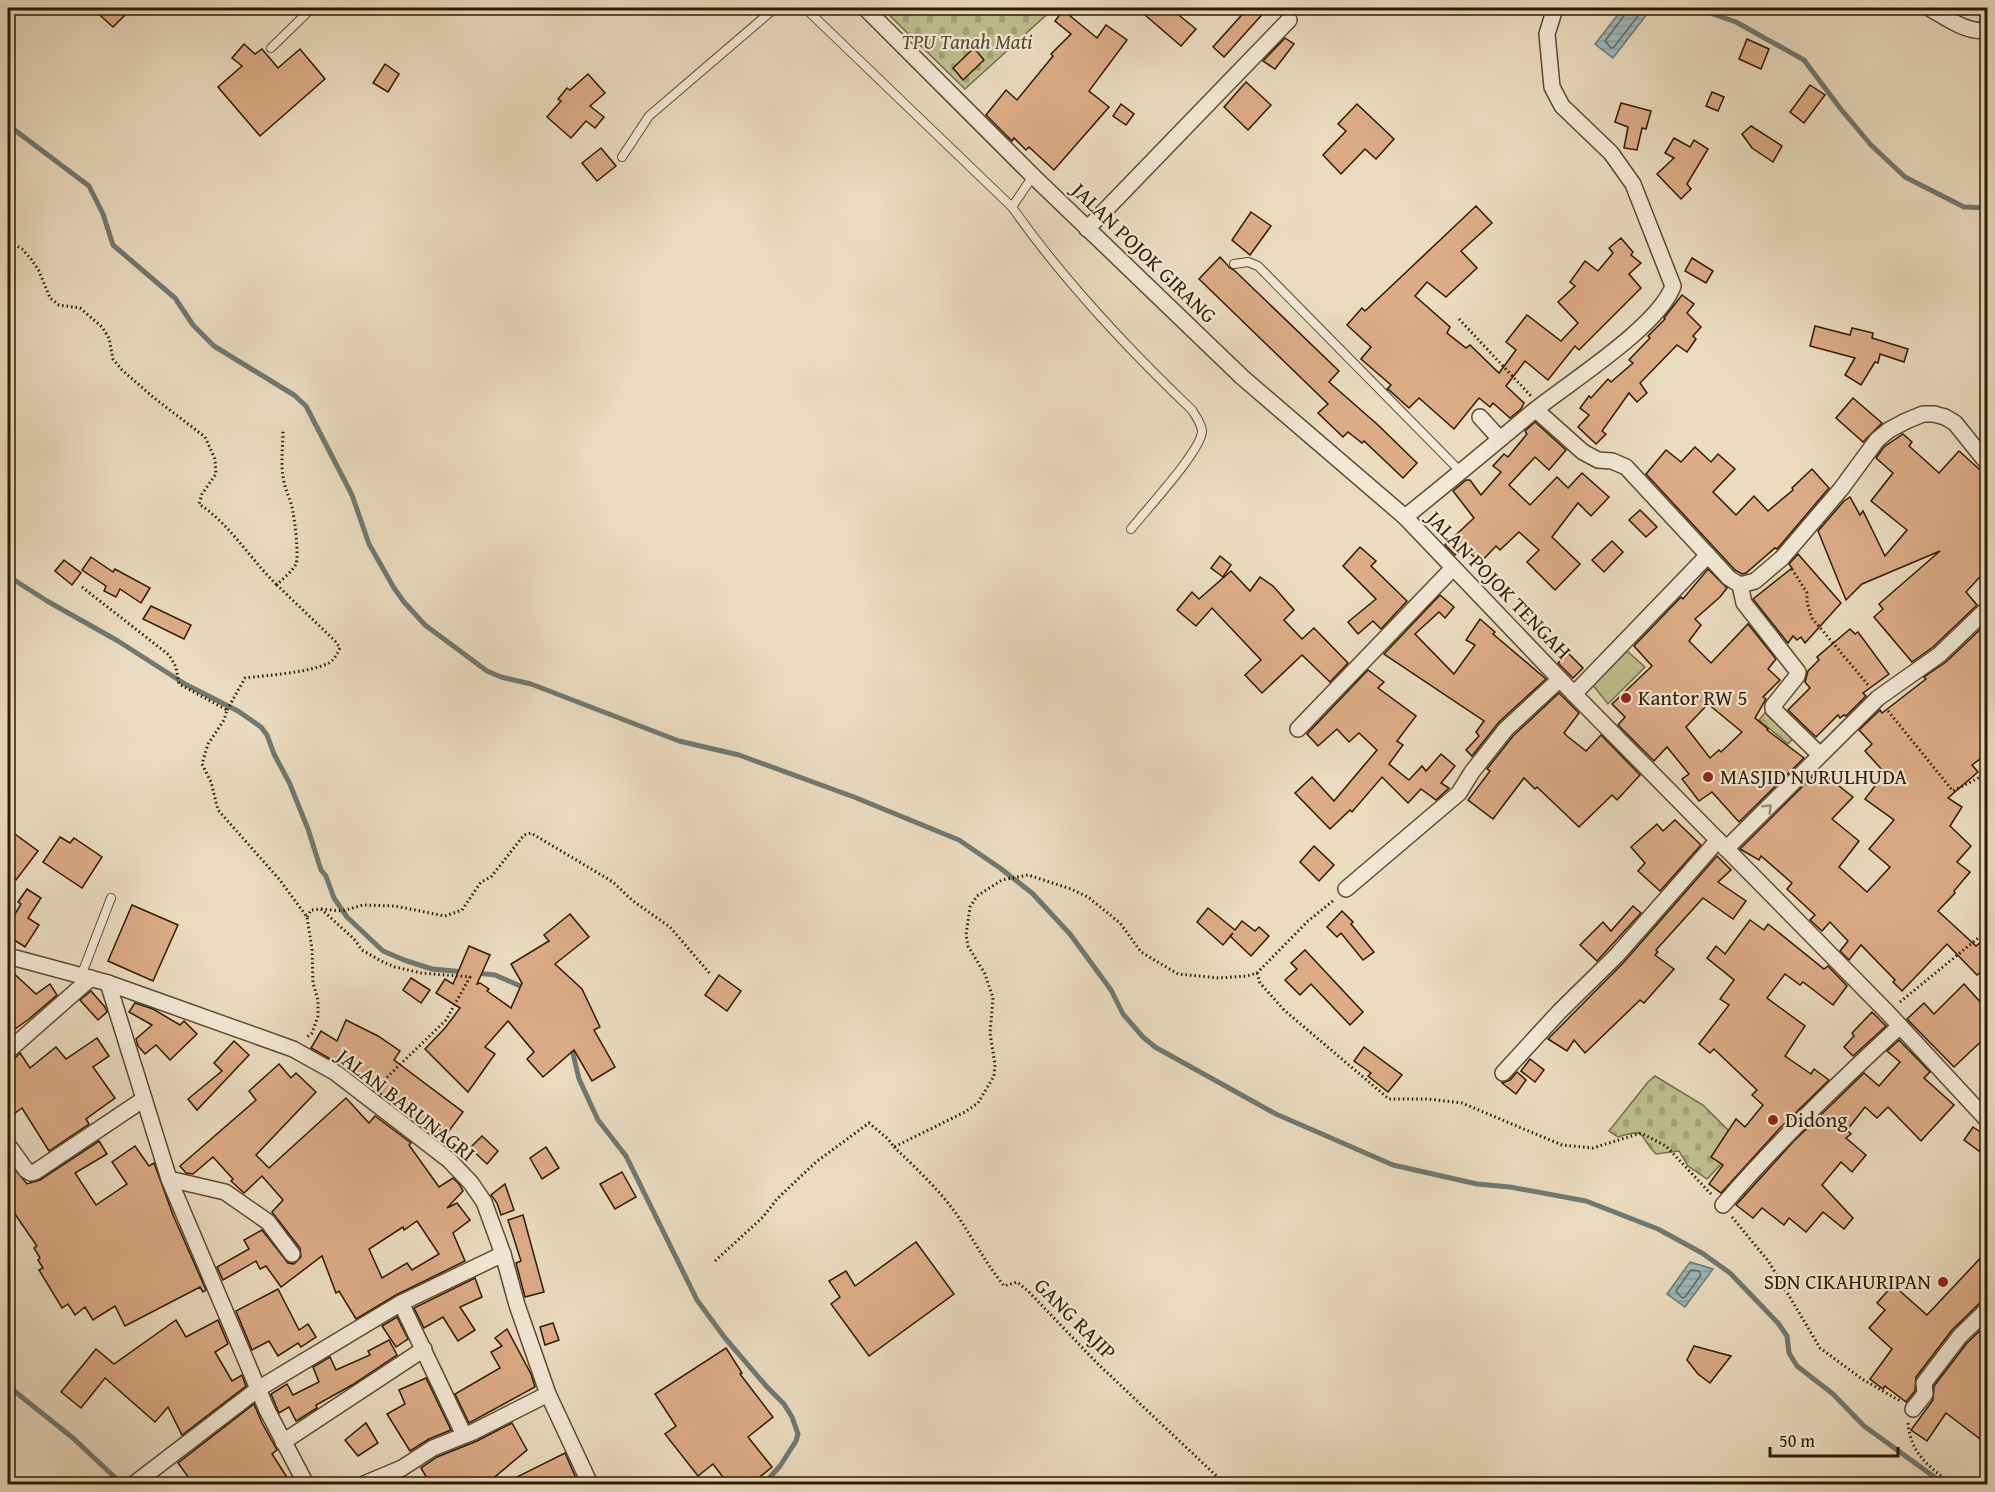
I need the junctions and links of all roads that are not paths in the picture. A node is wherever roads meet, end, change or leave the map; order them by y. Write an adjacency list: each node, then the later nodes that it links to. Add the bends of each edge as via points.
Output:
1 (312, 8): 9 (lane)
2 (775, 8): 10 (lane, via 649,116)
3 (806, 8): 12 (lane)
4 (865, 8): 11 (street, JALAN POJOK GIRANG)
5 (1555, 8): 15 (street, JALAN POJOK TENGAH, via 1547,34 1552,87 1562,106 1611,153 1633,184 1673,286 1669,296 1633,335)
6 (1929, 8): 8 (street, via 1961,26)
7 (1289, 20): 13 (street)
8 (1988, 30)
9 (271, 48)
10 (622, 157)
11 (1033, 176): 12 (lane); 13 (street, JALAN POJOK GIRANG)
12 (1012, 207): 21 (lane, via 1089,304 1200,421 1202,433 1194,450)
13 (1087, 229): 20 (street, JALAN POJOK GIRANG, via 1242,377)
14 (1234, 264): 19 (lane, via 1248,262 1258,266)
15 (1538, 408): 17 (street, JALAN POJOK TENGAH); 22 (street, via 1583,452 1626,467)
16 (1480, 417): 17 (street)
17 (1500, 439): 19 (street, JALAN POJOK TENGAH)
18 (1988, 464): 24 (street, via 1955,423 1945,417 1923,414 1906,421 1877,440 1782,558 1755,581)
19 (1461, 472): 20 (street, JALAN POJOK TENGAH)
20 (1405, 517): 23 (street, JALAN POJOK TENGAH)
21 (1131, 529)
22 (1708, 555): 24 (street); 27 (street)
23 (1453, 568): 26 (street, JALAN POJOK TENGAH); 28 (street)
24 (1740, 585): 29 (street, via 1744,603 1798,672 1773,709)
25 (1988, 608): 29 (street, via 1940,655 1878,698)
26 (1560, 679): 27 (street, JALAN POJOK TENGAH); 31 (street, via 1506,729 1460,793)
27 (1574, 694): 30 (street, JALAN POJOK TENGAH)
28 (1298, 729)
29 (1820, 755): 30 (street, one-way to 29)
30 (1722, 844): 36 (street, JALAN POJOK TENGAH); 38 (street)
31 (1346, 889)
32 (111, 898): 34 (lane)
33 (8, 956): 34 (street, JALAN BARUNAGRI)
34 (86, 977): 35 (street, JALAN BARUNAGRI); 37 (street)
35 (108, 983): 39 (street); 45 (street, JALAN BARUNAGRI, via 293,1049 336,1073 436,1150 471,1183 484,1202)
36 (1900, 1026): 40 (street, JALAN POJOK TENGAH); 43 (street, via 1758,1164)
37 (8, 1051)
38 (1503, 1073)
39 (144, 1099): 41 (street, via 34,1172 28,1172); 42 (street)
40 (1988, 1121)
41 (8, 1145)
42 (169, 1179): 44 (street, via 225,1192 268,1222); 49 (street)
43 (1723, 1205)
44 (292, 1254)
45 (502, 1254): 46 (street); 50 (street, JALAN BARUNAGRI)
46 (401, 1303): 48 (street); 49 (street)
47 (1988, 1310): 51 (street, via 1970,1324 1940,1360 1924,1383 1925,1394)
48 (424, 1349): 52 (street); 53 (street)
49 (258, 1389): 53 (street); 54 (street)
50 (548, 1394): 52 (street); 57 (street, JALAN BARUNAGRI)
51 (1914, 1409)
52 (464, 1435): 56 (street)
53 (283, 1442): 55 (street)
54 (134, 1485)
55 (306, 1485)
56 (364, 1485)
57 (590, 1485)

